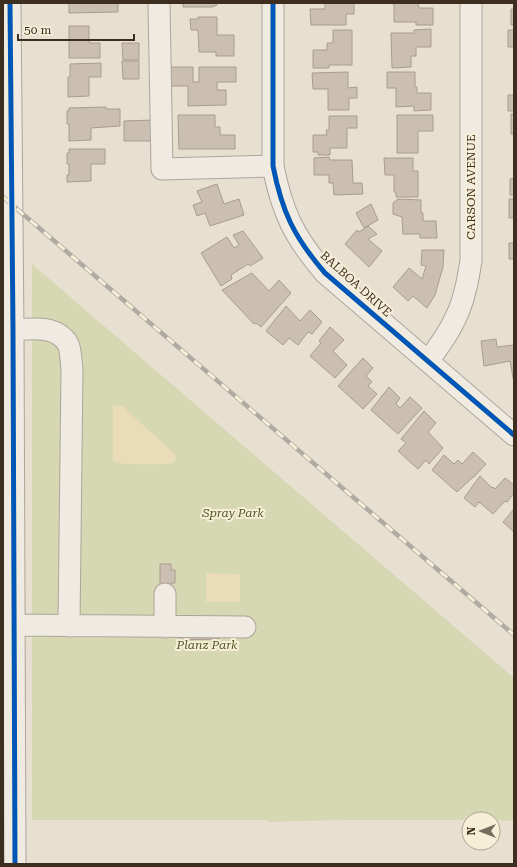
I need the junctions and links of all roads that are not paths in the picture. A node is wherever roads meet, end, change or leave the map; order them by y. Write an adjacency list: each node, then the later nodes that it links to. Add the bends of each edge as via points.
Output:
1 (10, 3): 6 (street)
2 (159, 3): 5 (street, via 162,169)
3 (273, 3): 5 (street, BALBOA DRIVE)
4 (471, 3): 7 (street, CARSON AVENUE, via 471,260 465,291 456,317 445,339)
5 (273, 166): 7 (street, BALBOA DRIVE, via 284,208 309,254 325,272)
6 (8, 331): 10 (street); 11 (street, via 41,329 58,334 68,344 72,369)
7 (428, 362): 8 (street, BALBOA DRIVE)
8 (514, 435)
9 (165, 594): 12 (street)
10 (14, 625): 11 (street); 14 (street)
11 (69, 626): 12 (street)
12 (165, 627): 13 (street)
13 (245, 627)
14 (9, 816): 15 (street, via 15,844)
15 (15, 864)

